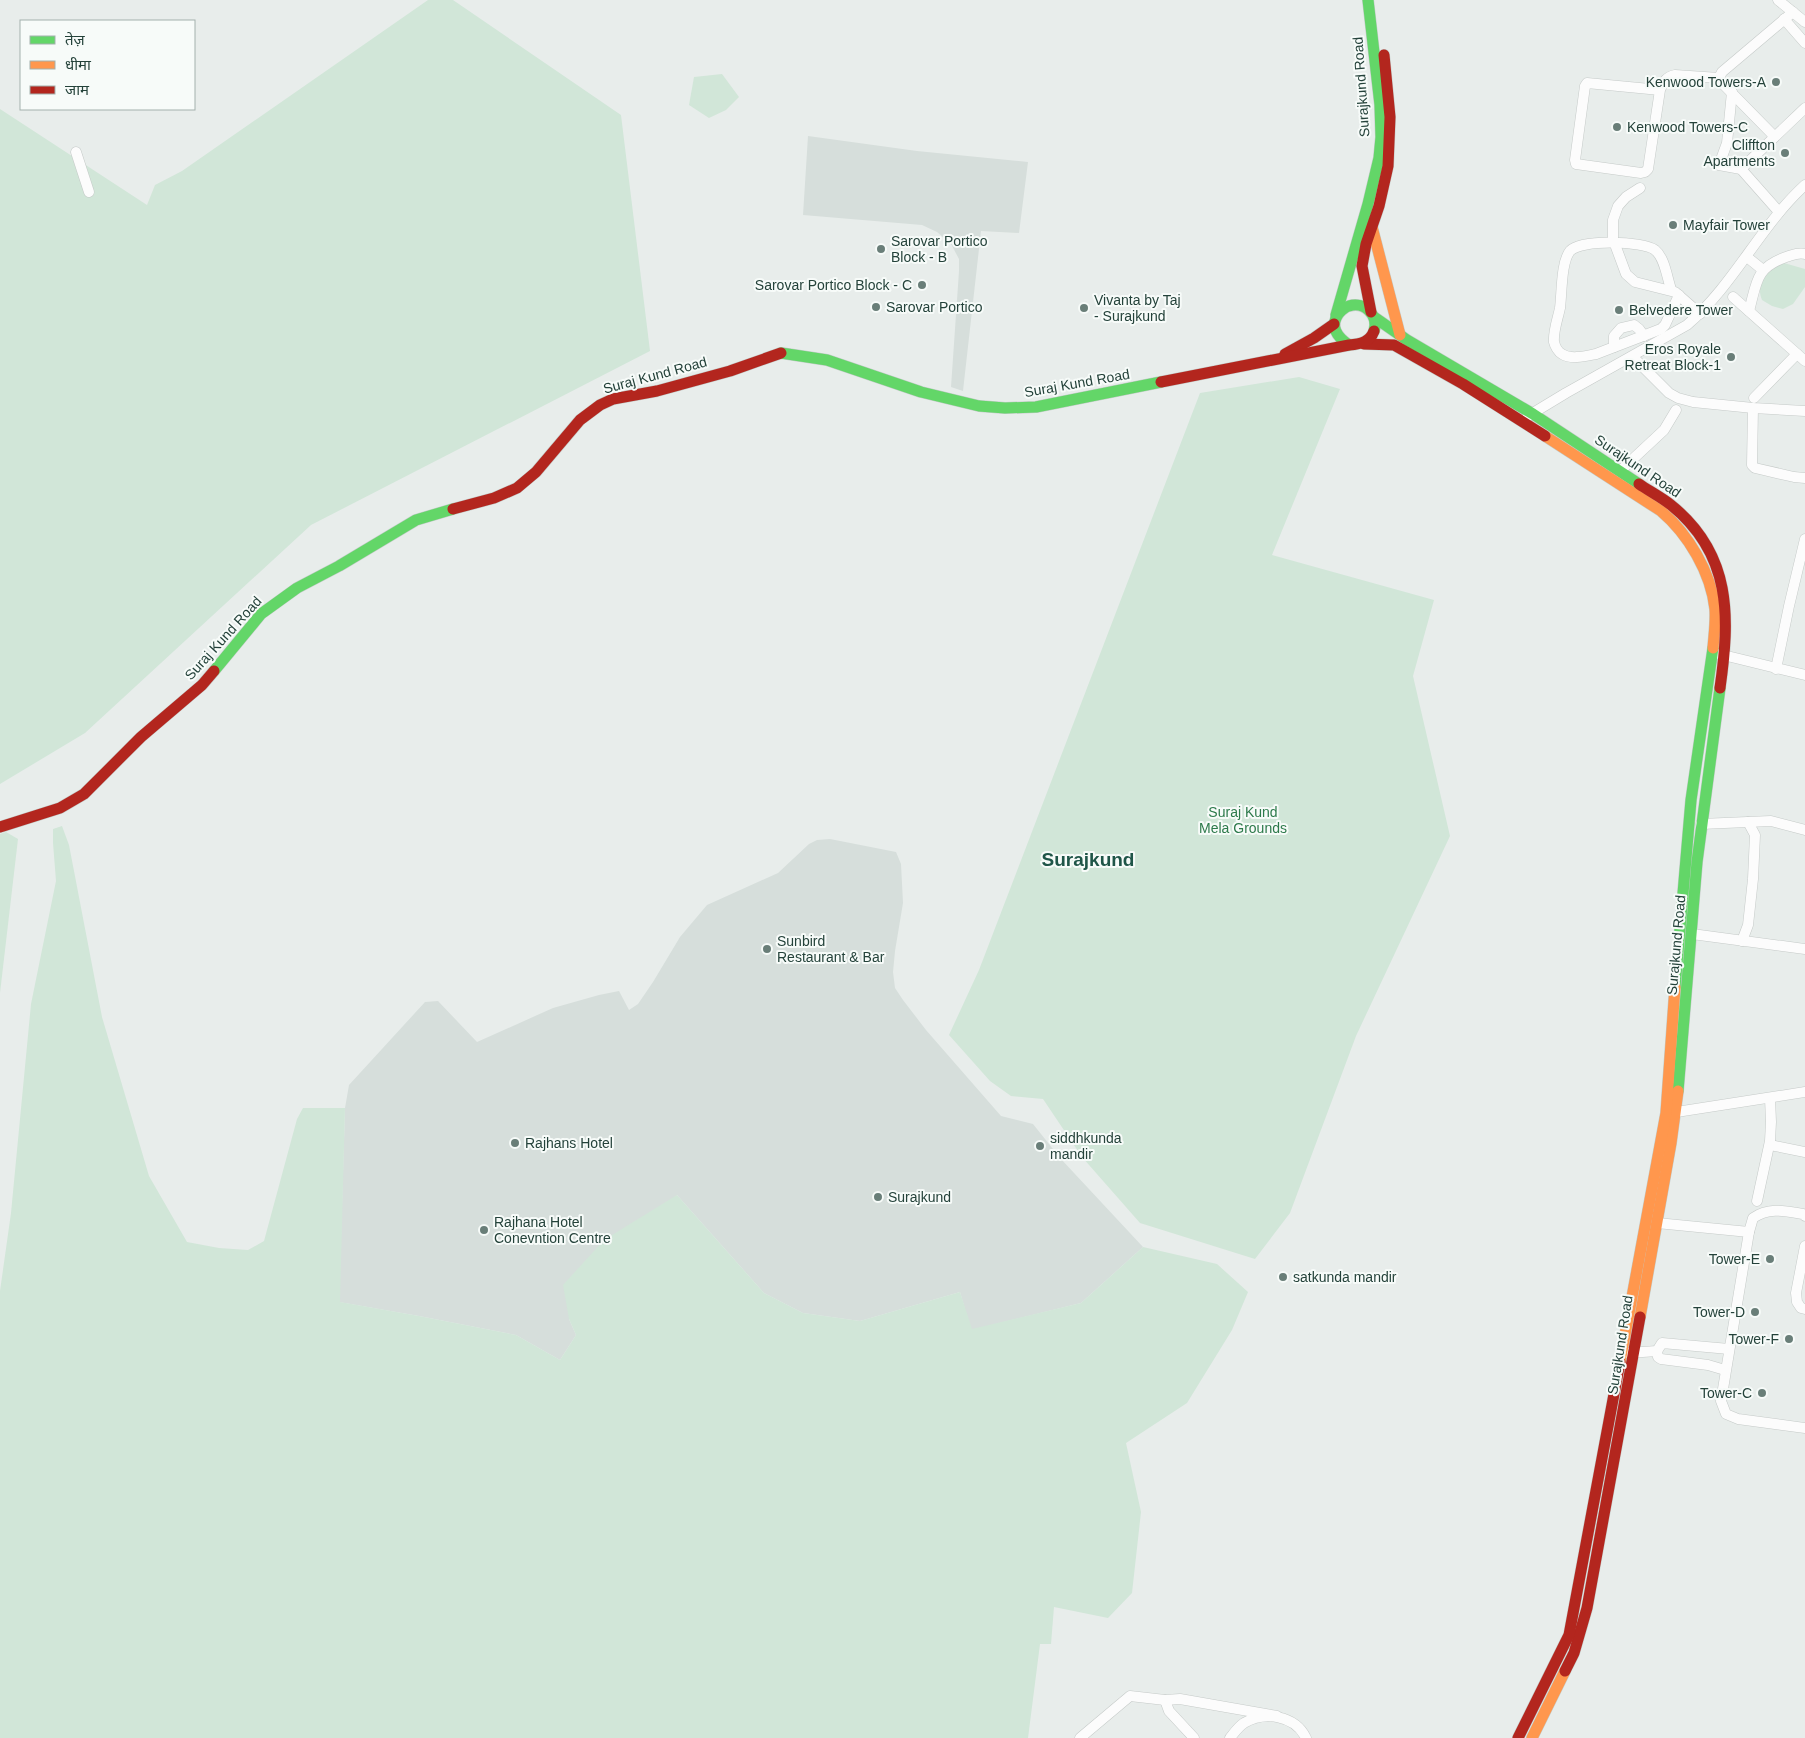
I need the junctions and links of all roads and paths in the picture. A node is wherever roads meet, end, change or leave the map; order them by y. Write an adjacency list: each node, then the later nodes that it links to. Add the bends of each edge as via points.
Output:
1 (1368, 0): 28 (main road, Surajkund Road, via 1380,105 1379,158)
2 (1378, 0): 18 (main road, Surajkund Road, via 1389,98 1389,147 1386,175)
3 (1778, 0): 4 (street)
4 (1788, 15): 5 (street); 6 (street); 7 (street)
5 (1805, 22)
6 (1805, 43)
7 (1719, 78): 8 (street, via 1670,76); 9 (street)
8 (1660, 90): 8 (street, via 1587,83 1576,164 1645,172)
9 (1732, 92): 11 (street); 13 (street, via 1727,143 1719,164)
10 (1805, 108): 11 (street)
11 (1774, 136): 13 (street)
12 (76, 152): 16 (street)
13 (1741, 169): 17 (street)
14 (1805, 185): 17 (street)
15 (1640, 188): 19 (street, via 1618,206)
16 (89, 192)
17 (1779, 212): 21 (street)
18 (1372, 227): 27 (main road, Surajkund Road, via 1362,266); 29 (main road)
19 (1615, 244): 23 (street, via 1630,279); 23 (street, via 1649,246 1657,251); 33 (street, via 1593,243 1570,251 1554,340 1561,354 1569,357)
20 (1805, 254): 22 (street, via 1797,253 1775,261)
21 (1747, 257): 22 (street); 26 (street)
22 (1763, 270): 25 (street)
23 (1675, 292): 26 (street); 30 (street, via 1665,325)
24 (1733, 297): 25 (street)
25 (1749, 311): 35 (street)
26 (1700, 314): 34 (street)
27 (1373, 315): 28 (main road, via 1360,305 1352,305 1344,307); 29 (main road, Surajkund Road); 31 (main road, via 1376,329)
28 (1335, 320): 32 (main road, via 1336,336); 36 (main road, via 1314,338)
29 (1400, 335): 40 (main road, Surajkund Road)
30 (1644, 336): 33 (street); 33 (street, via 1634,325 1621,328 1614,336)
31 (1364, 344): 32 (main road); 41 (main road, Surajkund Road, via 1394,345)
32 (1349, 345): 36 (main road, Suraj Kund Road)
33 (1614, 348)
34 (1633, 357): 37 (street, via 1678,398 1693,402); 40 (street)
35 (1801, 358): 37 (street)
36 (1272, 361): 50 (main road, Suraj Kund Road, via 1036,407 1005,408 979,406 921,392 827,360 787,353 657,392 613,399 589,412 536,472 517,488 494,498 416,520 277,601 261,614 202,685 141,737 84,794 60,808)
37 (1754, 403): 39 (street); 43 (street, via 1752,465)
38 (1676, 410): 42 (street, via 1664,430)
39 (1805, 410)
40 (1533, 414): 41 (street); 42 (main road, Surajkund Road)
41 (1521, 421): 45 (main road, Surajkund Road, via 1674,522 1695,553 1709,584)
42 (1620, 470): 45 (main road, Surajkund Road, via 1683,514 1702,538 1723,589 1726,612)
43 (1805, 478)
44 (1805, 539): 46 (street)
45 (1719, 654): 46 (street); 49 (main road, Surajkund Road); 57 (main road, Surajkund Road, via 1691,800 1680,923)
46 (1776, 669): 47 (street)
47 (1805, 675)
48 (1748, 822): 49 (street); 51 (street, via 1771,821); 53 (street, via 1755,835 1753,879 1748,925)
49 (1700, 824): 52 (main road, Surajkund Road)
50 (0, 827)
51 (1805, 830)
52 (1692, 934): 53 (street); 57 (main road, Surajkund Road)
53 (1742, 941): 54 (street)
54 (1805, 949)
55 (1805, 1092): 56 (street)
56 (1770, 1098): 57 (street); 58 (street)
57 (1671, 1113): 61 (main road, Surajkund Road)
58 (1770, 1145): 59 (street); 60 (street)
59 (1805, 1152)
60 (1757, 1200)
61 (1655, 1202): 63 (main road, Surajkund Road); 69 (main road, Surajkund Road)
62 (1805, 1216): 64 (street, via 1779,1210 1761,1212 1753,1218)
63 (1657, 1223): 64 (street); 70 (main road, Surajkund Road)
64 (1749, 1232): 67 (street)
65 (1805, 1246): 66 (street, via 1796,1293 1796,1302)
66 (1805, 1309)
67 (1729, 1349): 68 (street, via 1662,1343); 71 (street)
68 (1657, 1351): 70 (street); 71 (street, via 1661,1359)
69 (1622, 1353): 70 (street); 79 (main road, Surajkund Road, via 1568,1635)
70 (1634, 1353): 80 (main road, Surajkund Road, via 1582,1632 1568,1669)
71 (1725, 1370): 72 (street, via 1721,1401 1726,1414 1738,1419)
72 (1805, 1428)
73 (1165, 1700): 74 (street, via 1180,1699); 75 (street, via 1130,1696); 76 (street, via 1170,1711)
74 (1277, 1716): 77 (street, via 1250,1720); 78 (street, via 1292,1722)
75 (1080, 1738)
76 (1194, 1738)
77 (1230, 1738)
78 (1306, 1738)
79 (1518, 1738)
80 (1532, 1738)

